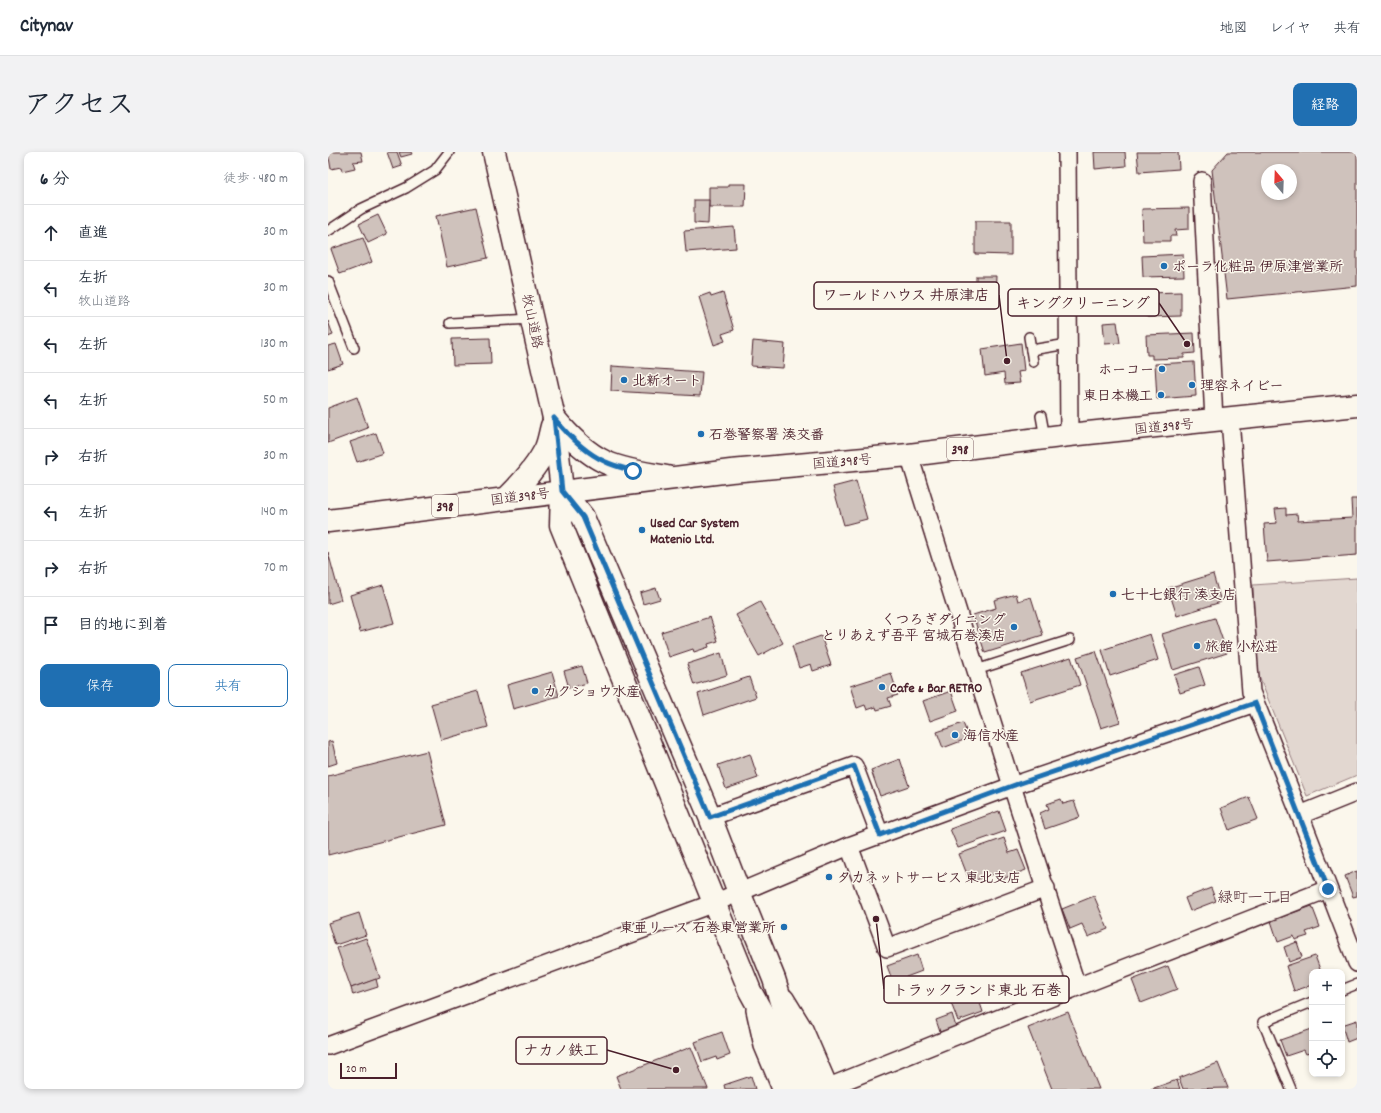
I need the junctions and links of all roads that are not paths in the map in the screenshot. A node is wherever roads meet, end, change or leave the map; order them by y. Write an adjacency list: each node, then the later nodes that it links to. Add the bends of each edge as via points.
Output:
1 (449, 152): 5 (lane, via 435,170 406,188 361,209)
2 (494, 152): 7 (main road, 牧山道路)
3 (1067, 152): 10 (street)
4 (1202, 181): 17 (street)
5 (328, 231)
6 (328, 281): 11 (lane)
7 (532, 319): 8 (lane); 16 (main road, 牧山道路)
8 (450, 323)
9 (1029, 337): 12 (lane)
10 (1068, 344): 12 (lane); 18 (street)
11 (354, 348)
12 (1031, 350): 13 (lane)
13 (1033, 362)
14 (1357, 405): 17 (main road, 国道398号 / 398)
15 (1041, 416): 19 (lane)
16 (554, 418): 21 (main road, via 568,436 605,462); 22 (main road, 牧山道路); 23 (main road, via 547,446 537,464)
17 (1222, 419): 18 (main road, 国道398号 / 398); 27 (street, via 1251,692)
18 (1069, 435): 19 (main road, 国道398号 / 398)
19 (1045, 438): 20 (main road, 国道398号 / 398)
20 (909, 455): 21 (main road, 国道398号 / 398); 26 (street)
21 (669, 478): 22 (main road, 国道398号 / 398)
22 (562, 491): 23 (main road, 国道398号 / 398); 31 (main road, via 583,517); 37 (main road, 牧山道路, via 561,525)
23 (507, 498): 24 (main road, 国道398号 / 398)
24 (328, 521)
25 (1070, 640): 26 (lane)
26 (976, 670): 28 (street)
27 (1255, 703): 28 (street); 30 (street)
28 (1012, 786): 32 (street); 34 (street)
29 (1357, 792): 30 (street)
30 (1300, 815): 35 (street)
31 (710, 817): 32 (street, via 854,766); 36 (main road)
32 (880, 835): 33 (street)
33 (849, 846): 34 (street, via 887,948); 36 (street)
34 (1046, 888): 40 (street)
35 (1328, 889): 38 (street); 40 (street)
36 (739, 892): 37 (street); 45 (main road, via 774,979 791,1034)
37 (714, 903): 42 (main road, 牧山道路); 44 (street)
38 (1357, 963)
39 (1357, 984): 41 (lane)
40 (1077, 987): 45 (street)
41 (1345, 989)
42 (750, 991): 46 (street, via 763,1046); 47 (main road, 牧山道路, via 776,1040)
43 (1309, 1003): 48 (lane, via 1263,1022)
44 (328, 1046)
45 (824, 1088)
46 (781, 1089)
47 (797, 1089)
48 (1291, 1089)

